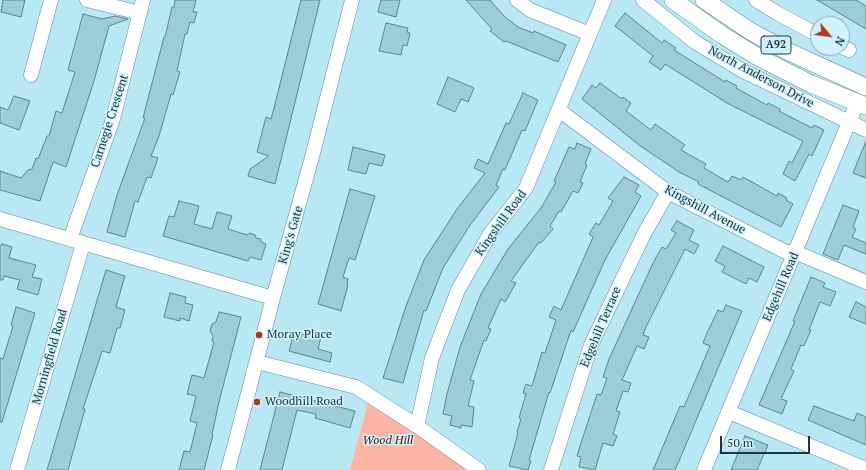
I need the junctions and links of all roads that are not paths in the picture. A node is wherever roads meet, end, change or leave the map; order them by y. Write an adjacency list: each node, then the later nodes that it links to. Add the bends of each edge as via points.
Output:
1 (51, 0): 13 (street)
2 (87, 0): 10 (street)
3 (352, 0): 25 (street, King's Gate, via 301,201)
4 (517, 0): 12 (street, via 530,10)
5 (604, 0): 12 (street, Kingshill Road)
6 (643, 0): 17 (street, North Anderson Drive, via 702,46 743,71)
7 (704, 0): 14 (main road, A92, via 750,31 787,51)
8 (756, 0): 11 (street)
9 (683, 3): 15 (main road, North Anderson Drive / A92, via 722,35 764,61)
10 (141, 6): 21 (street, Carnegie Crescent, via 113,119)
11 (810, 30)
12 (590, 34): 16 (street, Kingshill Road)
13 (30, 75)
14 (866, 87)
15 (861, 104): 17 (street, Edgehill Road)
16 (559, 110): 19 (street, Kingshill Avenue); 28 (street, Kingshill Road, via 526,188 490,234 458,290 432,358)
17 (848, 122): 18 (street, North Anderson Drive); 23 (street, Edgehill Road)
18 (866, 130)
19 (668, 192): 23 (street, Kingshill Avenue, via 784,251); 33 (street, Edgehill Terrace, via 644,234 591,345)
20 (0, 219): 21 (street)
21 (70, 239): 22 (street)
22 (83, 244): 25 (street); 30 (street, Morningfield Road)
23 (795, 253): 24 (street, Kingshill Avenue); 27 (street, Edgehill Road)
24 (866, 282)
25 (273, 298): 26 (street, King's Gate)
26 (257, 362): 28 (street, via 356,387); 31 (street, King's Gate)
27 (729, 412): 29 (street); 34 (street, Edgehill Road)
28 (417, 426): 32 (street)
29 (866, 469)
30 (17, 470)
31 (228, 470)
32 (480, 470)
33 (551, 470)
34 (704, 470)

